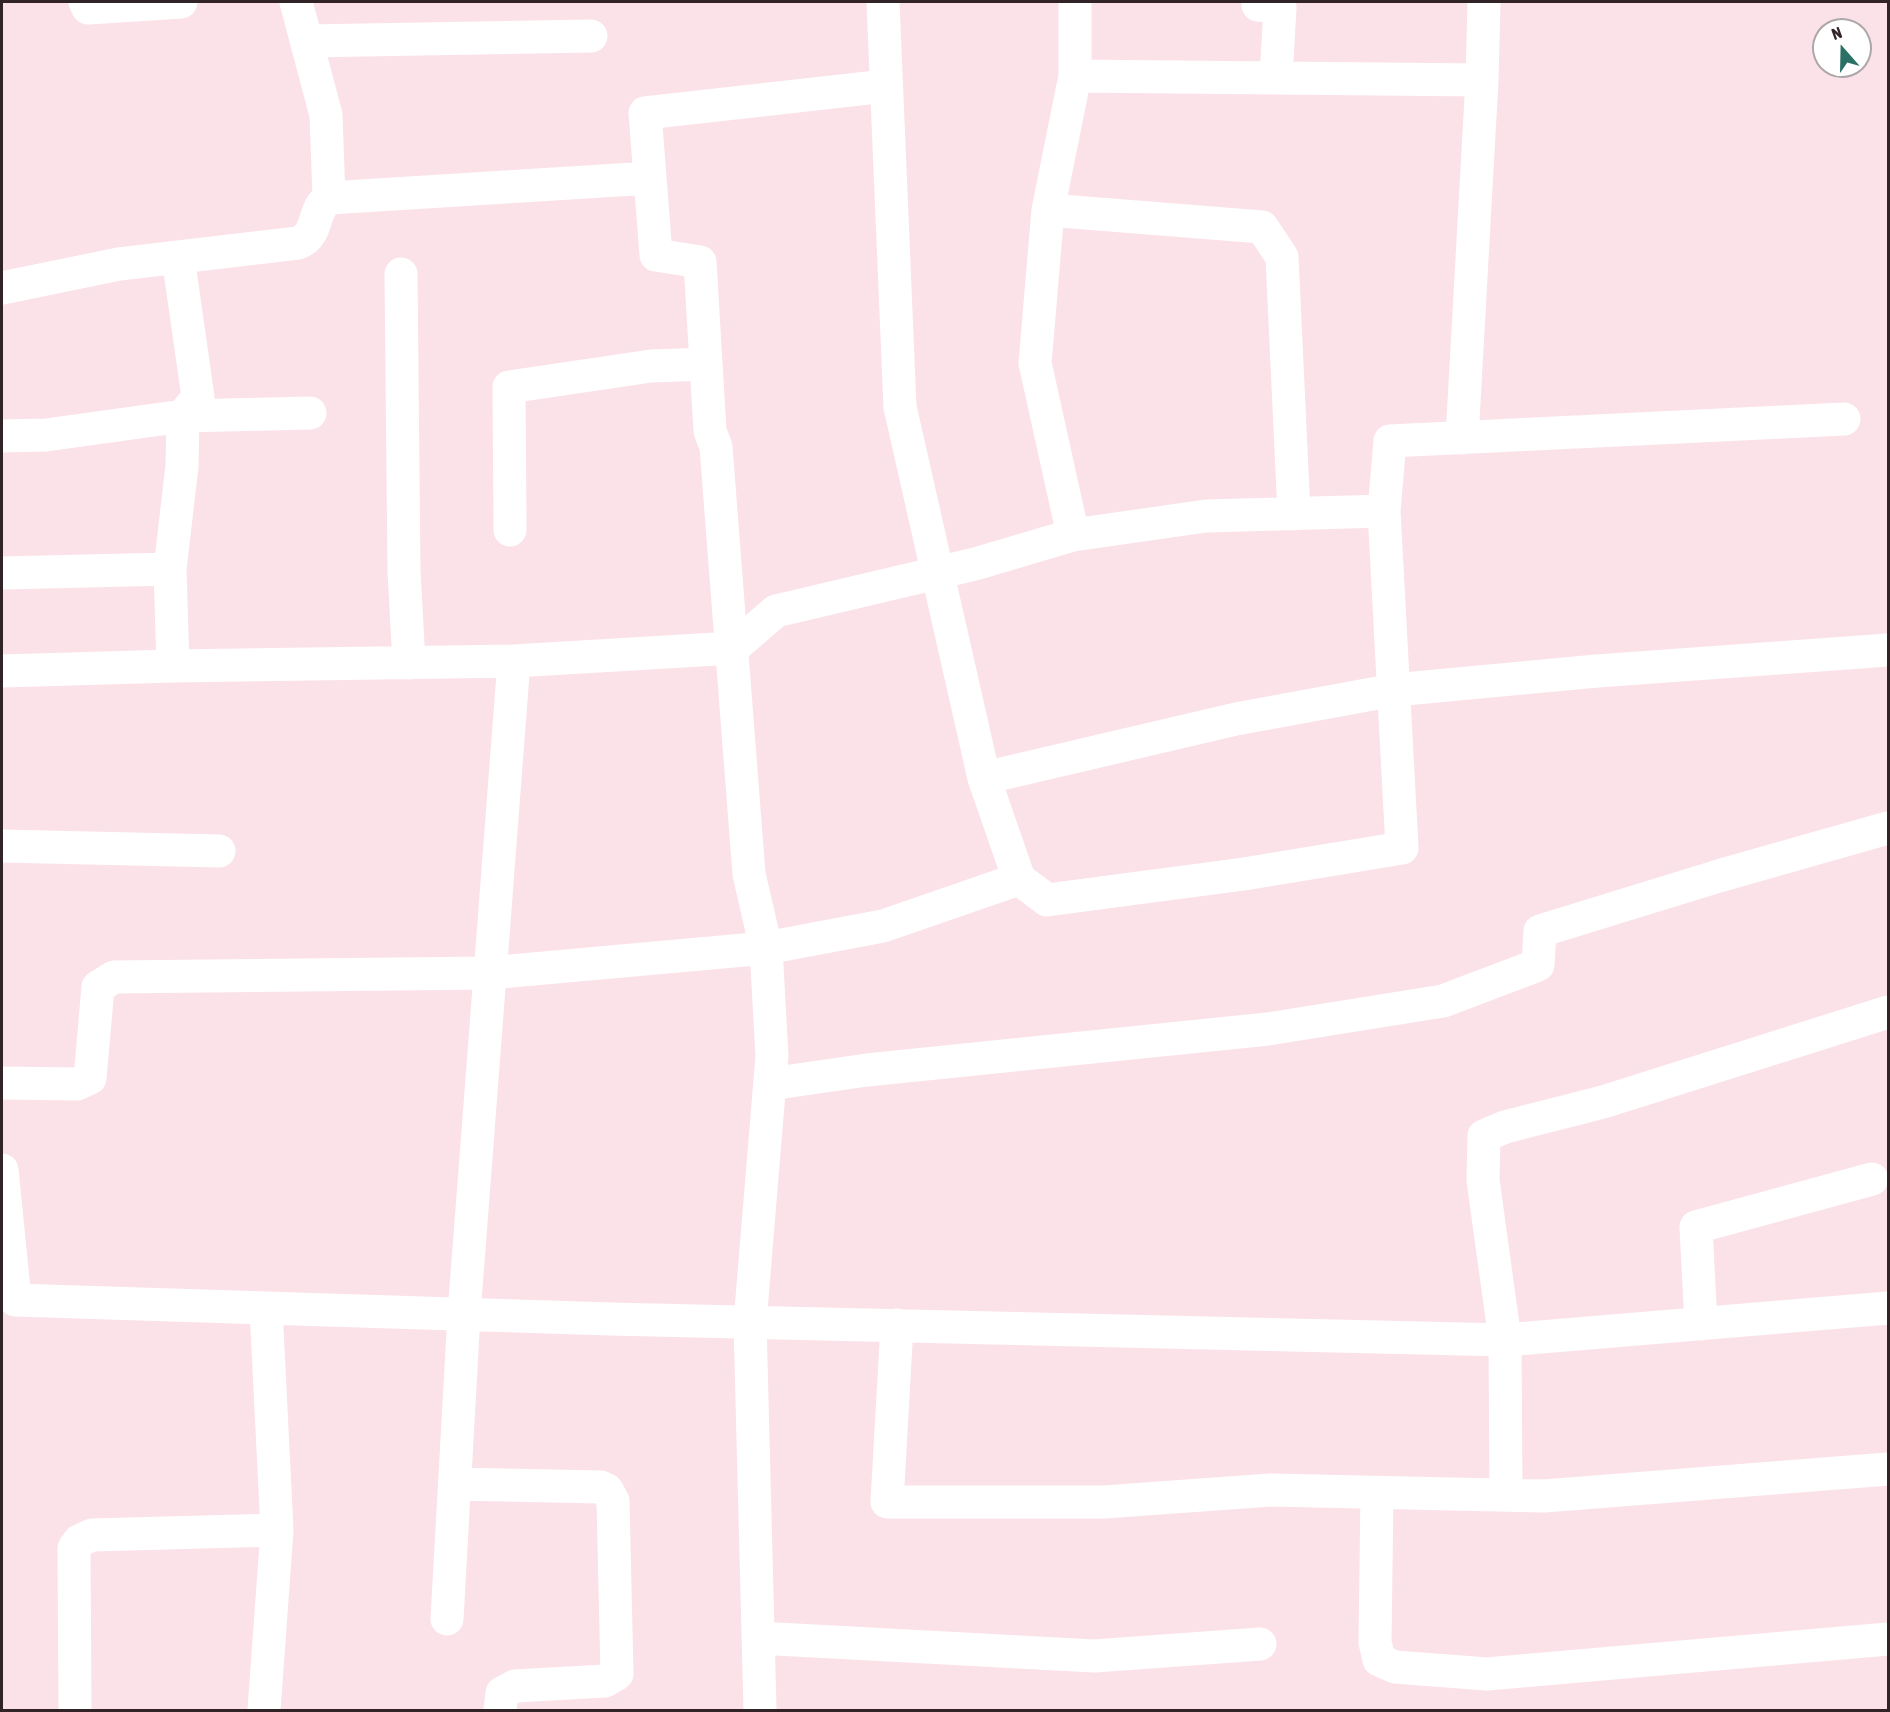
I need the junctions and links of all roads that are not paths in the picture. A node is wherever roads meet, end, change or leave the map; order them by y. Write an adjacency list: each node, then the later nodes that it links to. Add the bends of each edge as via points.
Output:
1 (85, 2): 2 (street, via 87,8)
2 (181, 2)
3 (296, 2): 9 (street)
4 (883, 2): 13 (street)
5 (1076, 2): 10 (street)
6 (1258, 2): 11 (street, via 1257,5 1280,7)
7 (1484, 2): 12 (street)
8 (591, 36): 9 (street)
9 (309, 41): 15 (street, via 326,115)
10 (1075, 76): 11 (street); 16 (street)
11 (1276, 78): 12 (street)
12 (1482, 80): 25 (street)
13 (886, 86): 14 (street, via 645,113); 32 (street, via 900,407)
14 (650, 178): 15 (street); 20 (street, via 656,255 700,262)
15 (329, 198): 17 (street, via 320,206 315,224 304,240)
16 (1048, 210): 27 (street, via 1262,227 1282,257); 29 (street, via 1035,363)
17 (178, 257): 19 (street, via 69,272); 22 (street, via 198,397)
18 (401, 274): 36 (street, via 404,572)
19 (2, 288)
20 (706, 364): 28 (street, via 651,366 509,387); 33 (street)
21 (310, 413): 22 (street)
22 (183, 416): 24 (street, via 46,435); 30 (street, via 182,466)
23 (1844, 419): 25 (street)
24 (2, 436)
25 (1462, 438): 26 (street, via 1390,441)
26 (1384, 512): 27 (street); 39 (street)
27 (1294, 514): 29 (street, via 1206,516)
28 (510, 530)
29 (1073, 535): 32 (street)
30 (170, 569): 31 (street); 37 (street)
31 (2, 573)
32 (939, 573): 33 (street, via 776,611); 40 (street)
33 (733, 648): 35 (street); 45 (street, via 749,874)
34 (1888, 650): 39 (street)
35 (514, 661): 36 (street); 46 (street)
36 (409, 663): 37 (street)
37 (172, 666): 38 (street)
38 (2, 671)
39 (1394, 690): 40 (street, via 1236,719); 44 (street, via 1402,848 1047,900)
40 (984, 778): 44 (street)
41 (1888, 828): 49 (street, via 1540,931 1538,965 1443,1001 1268,1029 867,1070)
42 (2, 846): 43 (street)
43 (219, 851)
44 (1019, 879): 45 (street, via 883,926)
45 (766, 948): 46 (street); 49 (street)
46 (489, 973): 48 (street, via 114,977 98,987 90,1078 77,1084); 54 (street)
47 (1888, 1012): 58 (street, via 1484,1136 1483,1180)
48 (2, 1083)
49 (770, 1084): 55 (street)
50 (2, 1170): 52 (street, via 15,1300)
51 (1872, 1179): 56 (street, via 1696,1227)
52 (266, 1308): 54 (street); 63 (street)
53 (1888, 1308): 56 (street)
54 (464, 1314): 55 (street); 60 (street)
55 (750, 1322): 57 (street); 65 (street)
56 (1701, 1324): 58 (street)
57 (897, 1325): 58 (street); 61 (street, via 887,1502 1104,1502 1271,1490)
58 (1505, 1340): 62 (street)
59 (1888, 1469): 62 (street, via 1544,1496)
60 (455, 1485): 64 (street); 70 (street, via 601,1487 613,1501 616,1674 605,1681 514,1686 502,1693)
61 (1377, 1493): 62 (street); 66 (street, via 1375,1642 1379,1660 1395,1668 1486,1674)
62 (1506, 1495)
63 (277, 1530): 68 (street, via 93,1534 79,1541 74,1548); 69 (street)
64 (447, 1619)
65 (758, 1638): 67 (street, via 1094,1656); 71 (street)
66 (1888, 1639)
67 (1260, 1644)
68 (75, 1710)
69 (264, 1710)
70 (500, 1710)
71 (760, 1710)

